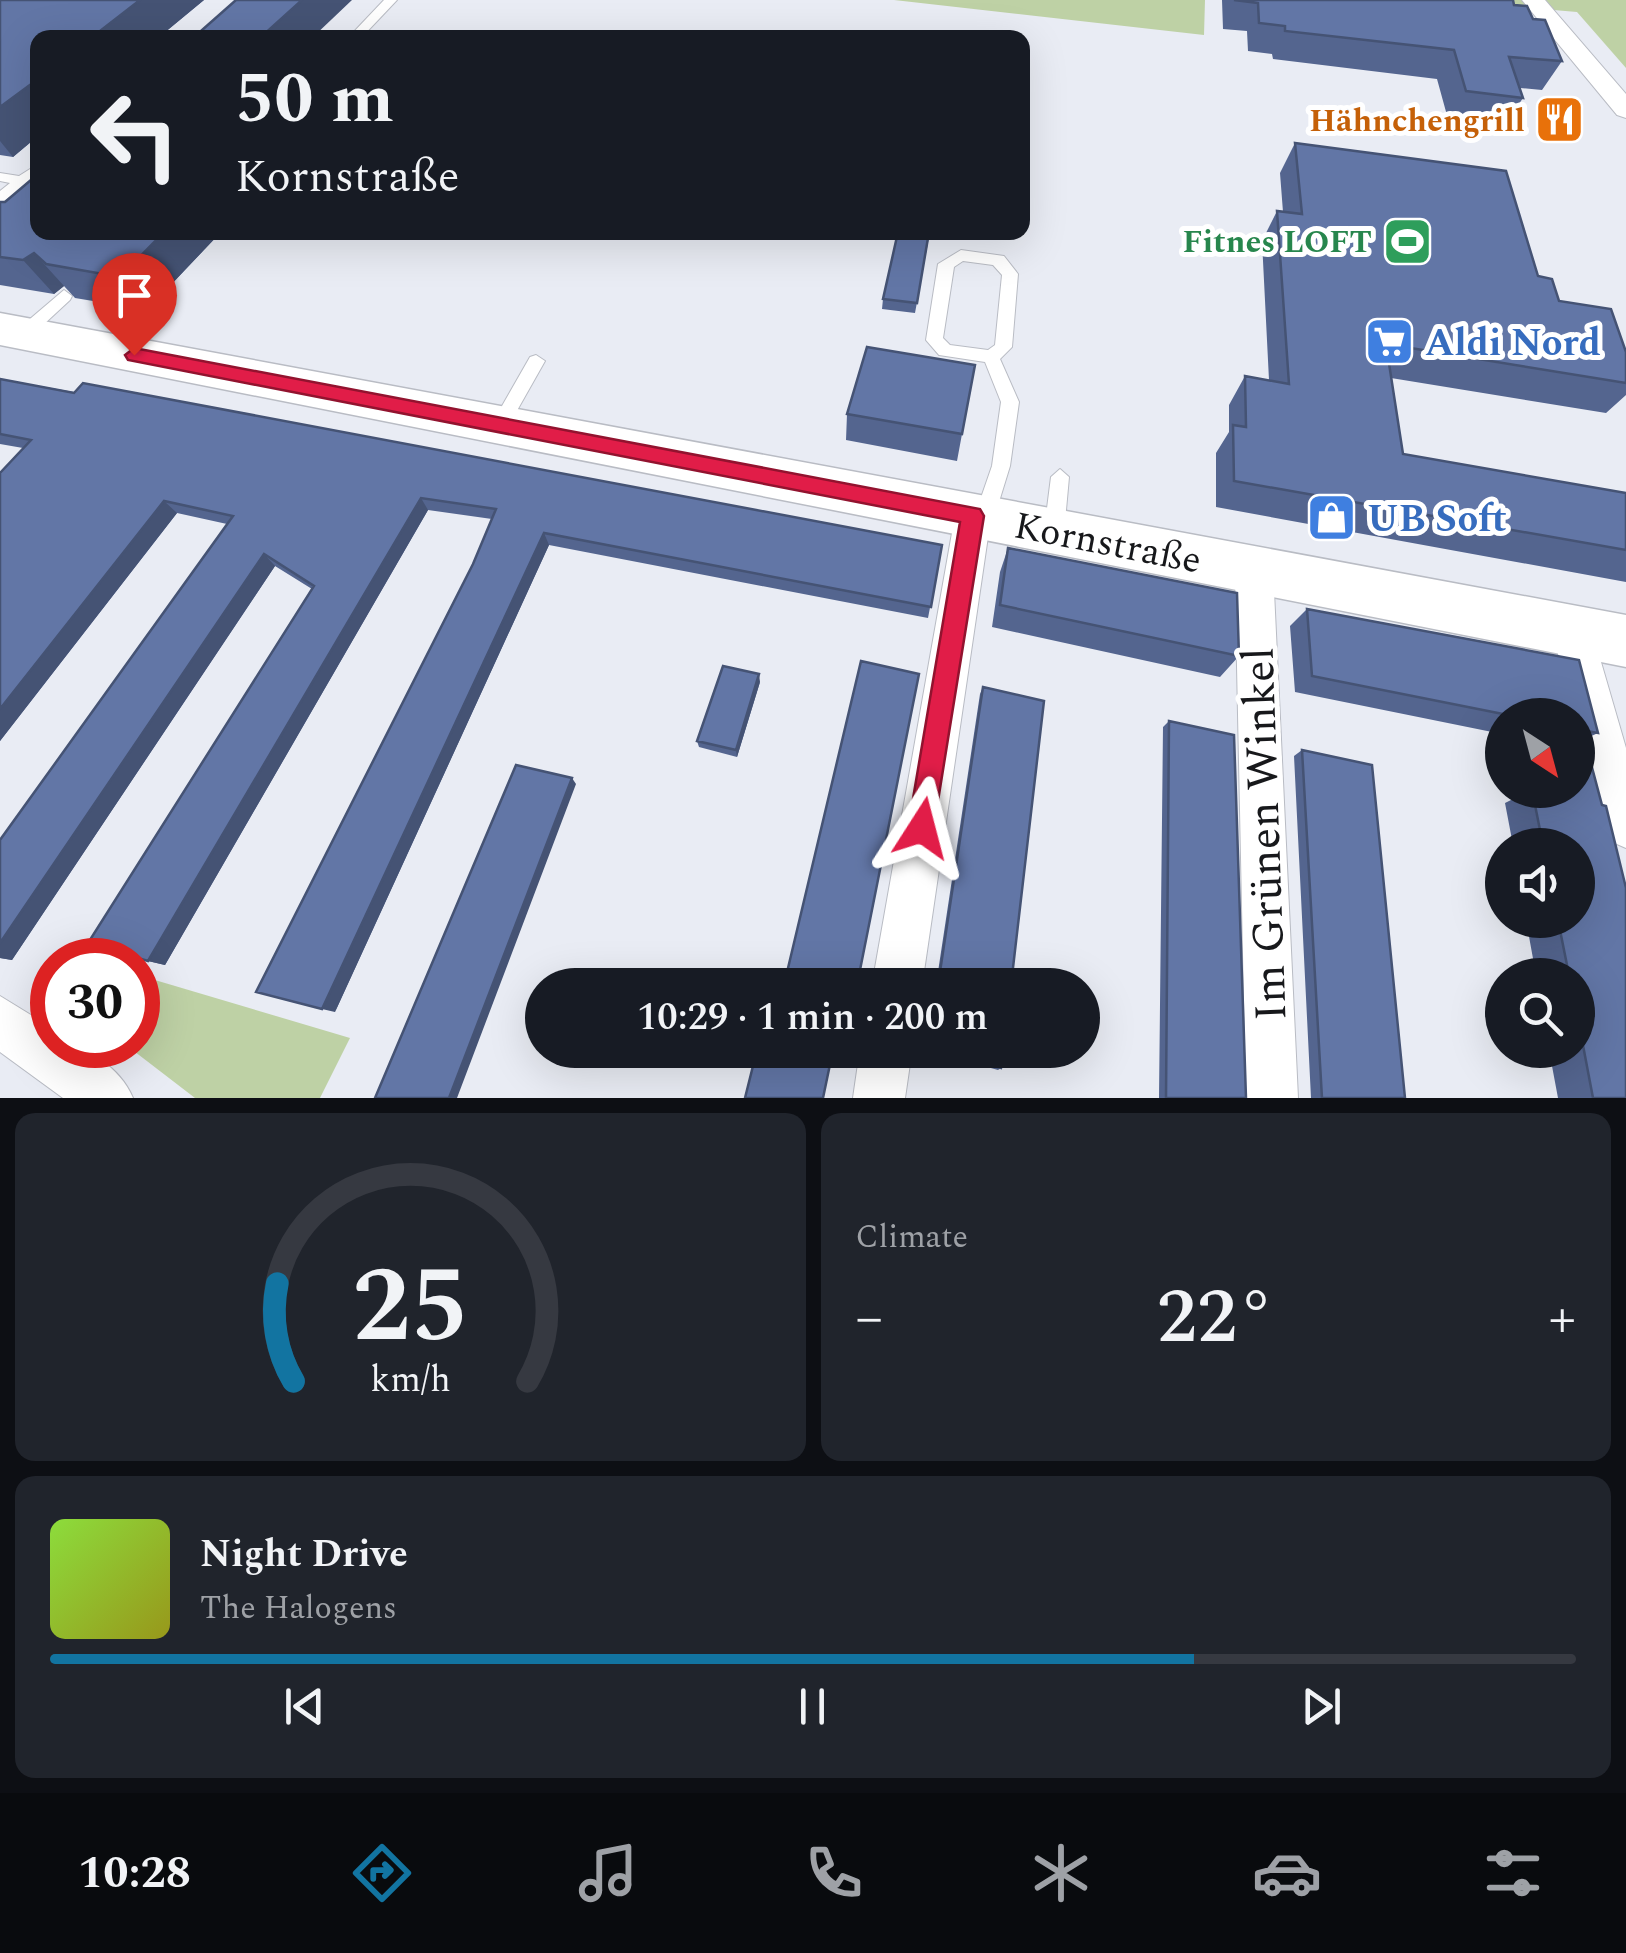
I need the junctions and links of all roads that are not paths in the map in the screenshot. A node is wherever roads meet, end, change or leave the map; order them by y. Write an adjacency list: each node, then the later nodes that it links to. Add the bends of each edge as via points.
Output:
1 (391, 0): 3 (lane)
2 (1534, 0): 4 (street)
3 (362, 30)
4 (1626, 110)
5 (30, 174): 7 (lane)
6 (0, 177): 7 (lane)
7 (22, 180): 8 (lane)
8 (0, 199)
9 (64, 296): 10 (lane)
10 (12, 332): 13 (street, Kornstraße)
11 (990, 357): 11 (lane, via 946,350 934,340 946,264 960,254 998,260 1010,274 1003,346); 15 (lane, via 1010,402 1001,466)
12 (536, 361): 13 (lane)
13 (500, 425): 15 (street, Kornstraße)
14 (1060, 476): 16 (lane)
15 (978, 517): 16 (street, Kornstraße); 21 (street)
16 (1054, 532): 17 (street, Kornstraße)
17 (1254, 570): 18 (street, Kornstraße); 26 (street, Im Grünen Winkel)
18 (1572, 631): 19 (street, Kornstraße); 20 (street)
19 (1626, 641)
20 (1626, 825)
21 (900, 968)
22 (0, 1022): 24 (street)
23 (883, 1068): 25 (street)
24 (106, 1098)
25 (878, 1098)
26 (1272, 1098)

